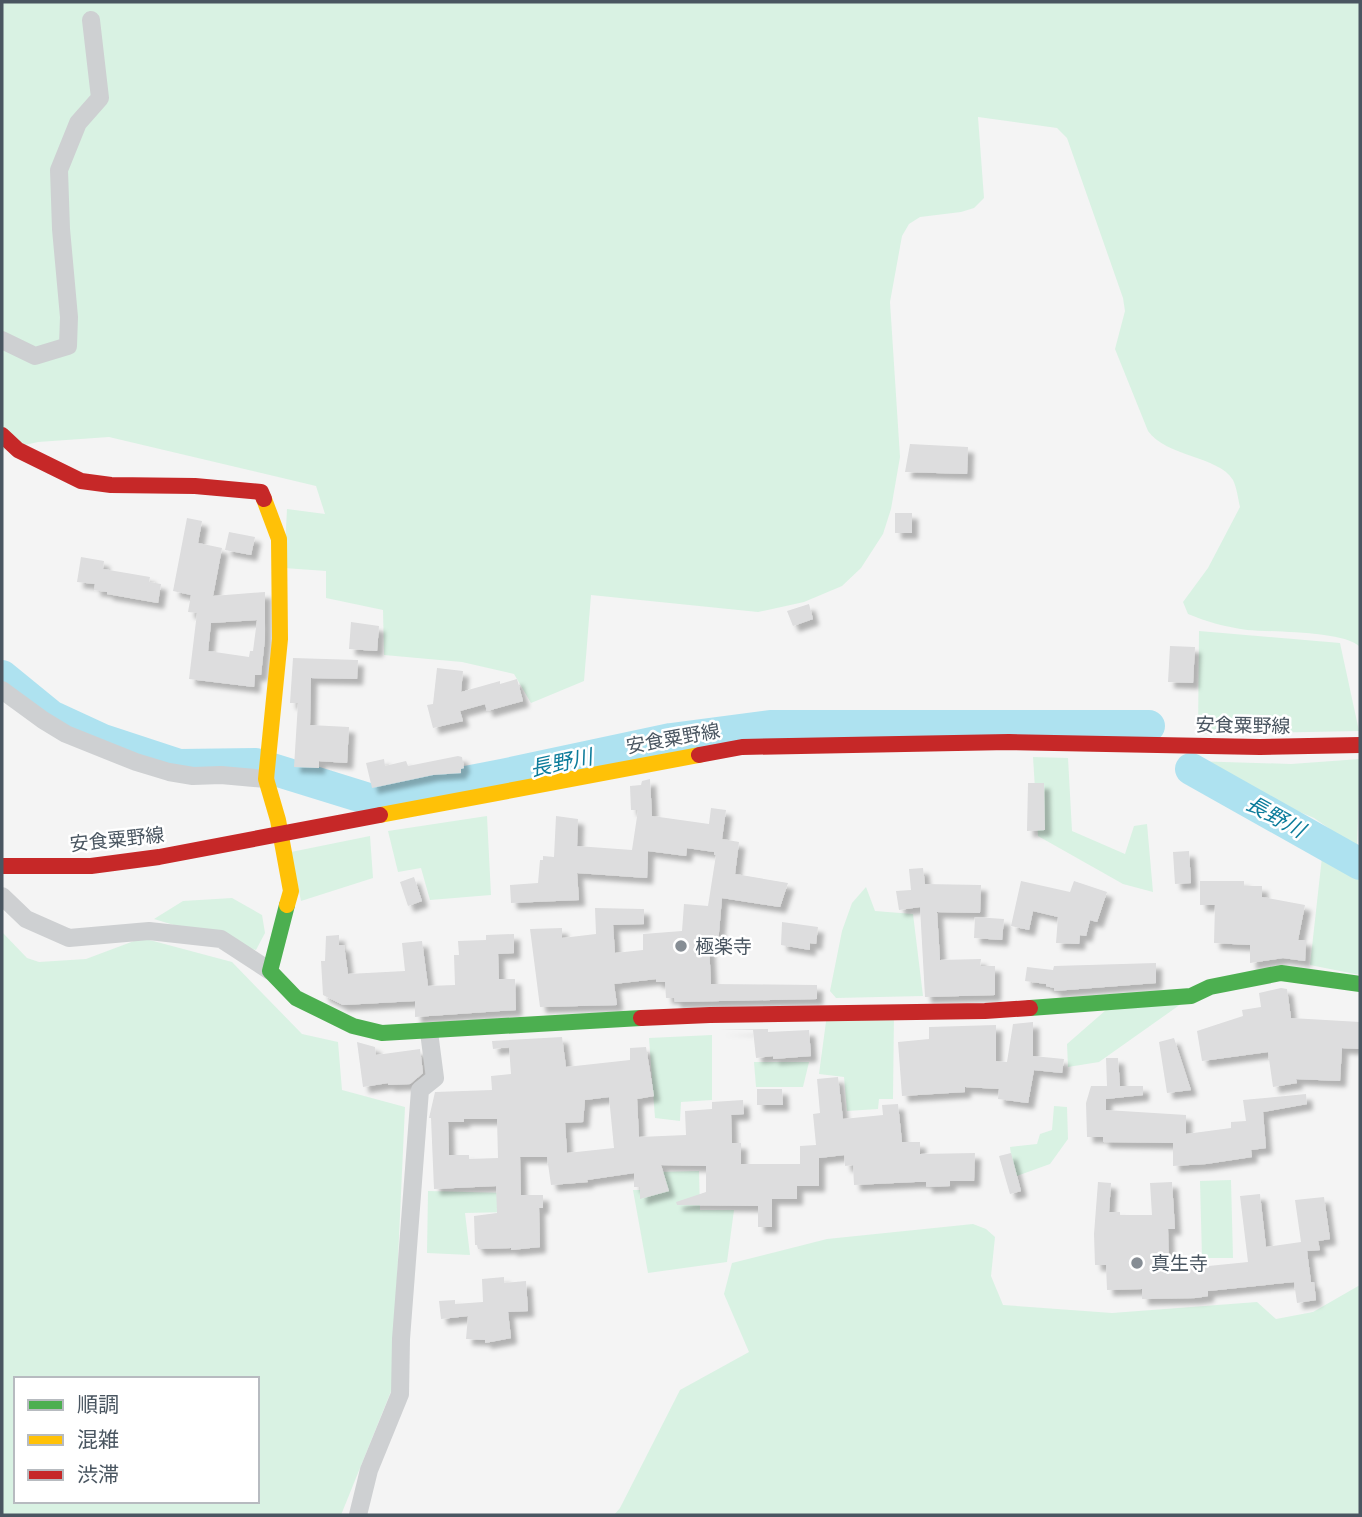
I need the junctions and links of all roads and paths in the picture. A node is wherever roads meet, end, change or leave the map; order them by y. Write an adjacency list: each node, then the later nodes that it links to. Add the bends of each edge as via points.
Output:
1 (91, 20): 2 (street, via 100,98 78,123 59,170 68,346 34,356)
2 (2, 340)
3 (2, 435): 6 (street, via 18,450 80,481 261,492 279,539 280,639)
4 (2, 690): 6 (street, via 66,734 136,762 193,776)
5 (1360, 745): 7 (street, 安食粟野線, via 1009,742 742,747)
6 (268, 772): 7 (street)
7 (279, 833): 8 (street, 安食粟野線, via 91,866); 10 (street, via 291,891)
8 (2, 866)
9 (2, 896): 10 (street, via 26,919 69,938 149,931 220,939)
10 (270, 971): 12 (street, via 296,998 353,1026 382,1033)
11 (1360, 984): 12 (street, via 1281,972 1210,987 1191,996 985,1011 710,1015)
12 (429, 1032): 13 (street, via 435,1078 420,1090 400,1394 369,1470)
13 (358, 1515)

